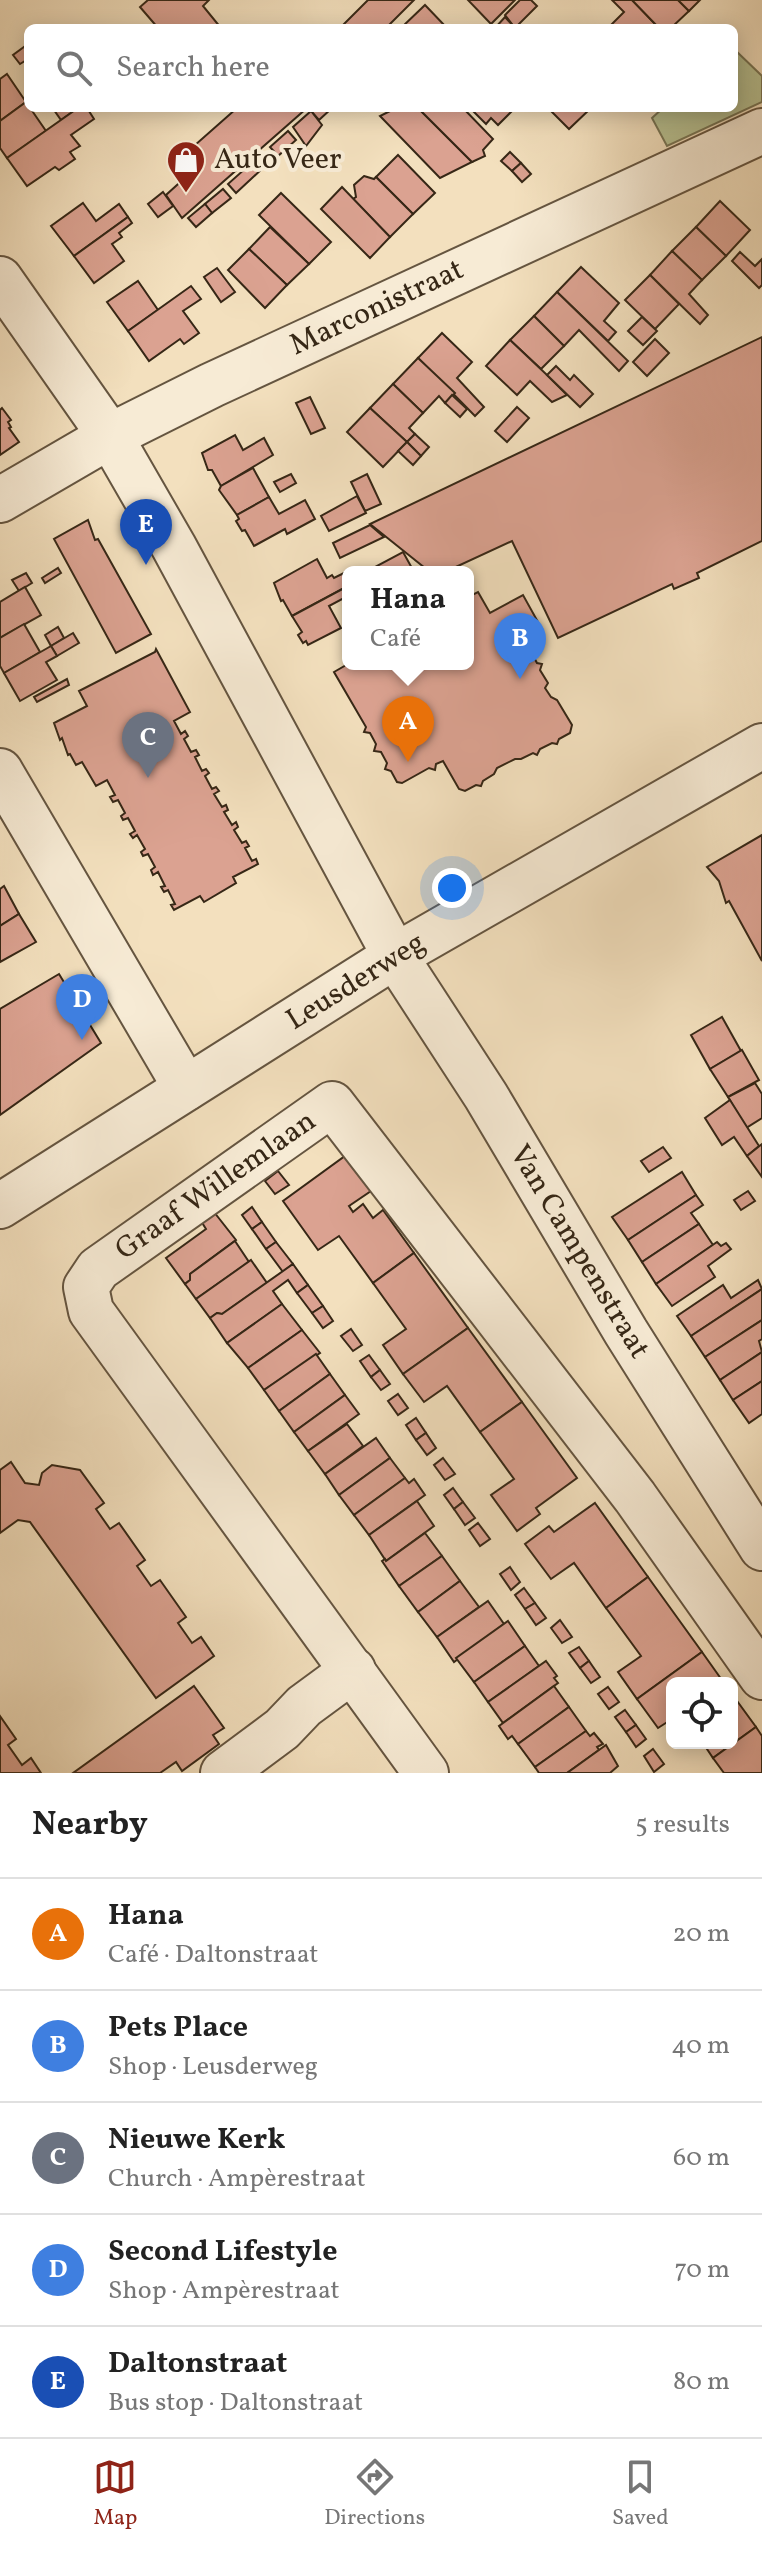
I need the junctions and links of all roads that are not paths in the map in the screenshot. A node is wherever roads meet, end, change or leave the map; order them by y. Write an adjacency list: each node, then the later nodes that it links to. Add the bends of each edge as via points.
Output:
1 (762, 131): 3 (street, Marconistraat)
2 (0, 279): 3 (street, Van Campenstraat)
3 (110, 436): 4 (street, Marconistraat); 7 (street, Van Campenstraat)
4 (0, 500)
5 (762, 746): 7 (street, Leusderweg)
6 (0, 771): 8 (street)
7 (395, 956): 8 (street, Leusderweg); 10 (street, Van Campenstraat)
8 (186, 1088): 9 (street, Leusderweg)
9 (0, 1206)
10 (762, 1548)
11 (353, 1670): 12 (street, Graaf Willemlaan, via 91,1311 86,1287 98,1269 332,1104 635,1497); 13 (street); 14 (street, Graaf Willemlaan)
12 (762, 1677)
13 (223, 1773)
14 (426, 1773)

